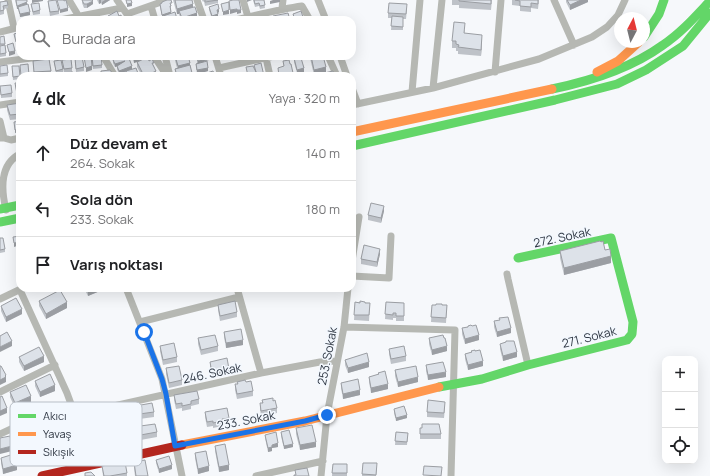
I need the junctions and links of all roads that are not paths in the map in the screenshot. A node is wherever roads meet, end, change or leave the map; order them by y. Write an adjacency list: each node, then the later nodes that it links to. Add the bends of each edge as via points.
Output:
1 (8, 0): 29 (street)
2 (69, 0): 20 (street)
3 (117, 0): 19 (street)
4 (167, 0): 16 (street)
5 (197, 0): 23 (street)
6 (243, 0): 24 (street)
7 (283, 0): 17 (street)
8 (318, 0): 27 (street)
9 (420, 0): 56 (street)
10 (442, 0): 54 (street)
11 (501, 0): 53 (street)
12 (554, 0): 33 (street)
13 (625, 0): 33 (street, via 618,16 607,27)
14 (664, 0): 31 (main road)
15 (710, 1): 55 (main road, via 676,37 653,53 605,76)
16 (151, 6): 19 (street); 22 (street)
17 (282, 8): 25 (street); 26 (street, via 302,6)
18 (710, 12): 34 (main road)
19 (127, 14): 21 (street)
20 (79, 16)
21 (104, 16)
22 (154, 16)
23 (203, 16)
24 (248, 16)
25 (252, 16)
26 (308, 16)
27 (324, 16)
28 (710, 23): 34 (main road)
29 (16, 25)
30 (16, 28): 32 (street)
31 (650, 28)
32 (0, 32)
33 (574, 45): 53 (street)
34 (683, 46): 64 (main road, via 646,70 617,84)
35 (633, 48): 55 (main road, via 609,66)
36 (16, 60): 45 (street)
37 (105, 60): 46 (street)
38 (157, 60): 47 (street)
39 (166, 60): 48 (street)
40 (216, 60): 49 (street)
41 (259, 60): 49 (street)
42 (266, 60): 50 (street)
43 (330, 60): 51 (street)
44 (341, 60): 52 (street)
45 (0, 62)
46 (113, 72)
47 (165, 72)
48 (167, 72)
49 (220, 72)
50 (269, 72)
51 (334, 72)
52 (346, 72)
53 (495, 72): 54 (street)
54 (433, 88): 56 (street)
55 (551, 89): 61 (main road)
56 (412, 92): 59 (street)
57 (16, 103): 58 (street)
58 (0, 105)
59 (356, 105)
60 (0, 121): 62 (street)
61 (356, 131)
62 (2, 136): 63 (street, via 11,140)
63 (16, 139)
64 (356, 145)
65 (16, 156): 67 (street, via 7,162 1,173)
66 (16, 206): 67 (main road)
67 (3, 209): 70 (street)
68 (359, 217): 71 (street)
69 (16, 219): 70 (main road)
70 (5, 221)
71 (356, 236)
72 (391, 236): 76 (street, via 389,278)
73 (611, 238): 74 (main road, 272. Sokak); 88 (main road, 271. Sokak, via 633,322 632,334 627,340)
74 (518, 258)
75 (507, 274): 88 (street)
76 (356, 276)
77 (16, 292): 83 (street)
78 (23, 292): 87 (street)
79 (128, 292): 84 (street)
80 (238, 292): 82 (street)
81 (348, 292): 85 (street, 253. Sokak)
82 (239, 297): 84 (street); 89 (street)
83 (0, 299)
84 (140, 322): 92 (street)
85 (344, 327): 86 (street, 253. Sokak); 90 (street, via 455,330)
86 (337, 361): 89 (street, 246. Sokak); 95 (street, 253. Sokak)
87 (55, 365): 91 (street); 93 (street)
88 (528, 365): 90 (main road, 271. Sokak, via 482,379)
89 (261, 373): 92 (street, 246. Sokak)
90 (453, 384): 95 (main road, 233. Sokak); 107 (street)
91 (0, 392)
92 (166, 394): 94 (street, 246. Sokak); 98 (street)
93 (71, 402)
94 (132, 402)
95 (327, 415): 98 (main road, 233. Sokak); 100 (street, 253. Sokak)
96 (10, 429): 97 (street, 246. Sokak)
97 (0, 434)
98 (175, 446): 99 (main road, 233. Sokak); 104 (street)
99 (142, 453)
100 (323, 461): 105 (street); 106 (street, 253. Sokak)
101 (84, 466): 102 (main road, 233. Sokak)
102 (54, 475): 103 (main road, 233. Sokak)
103 (42, 476)
104 (182, 476)
105 (256, 476)
106 (321, 476)
107 (451, 476)

